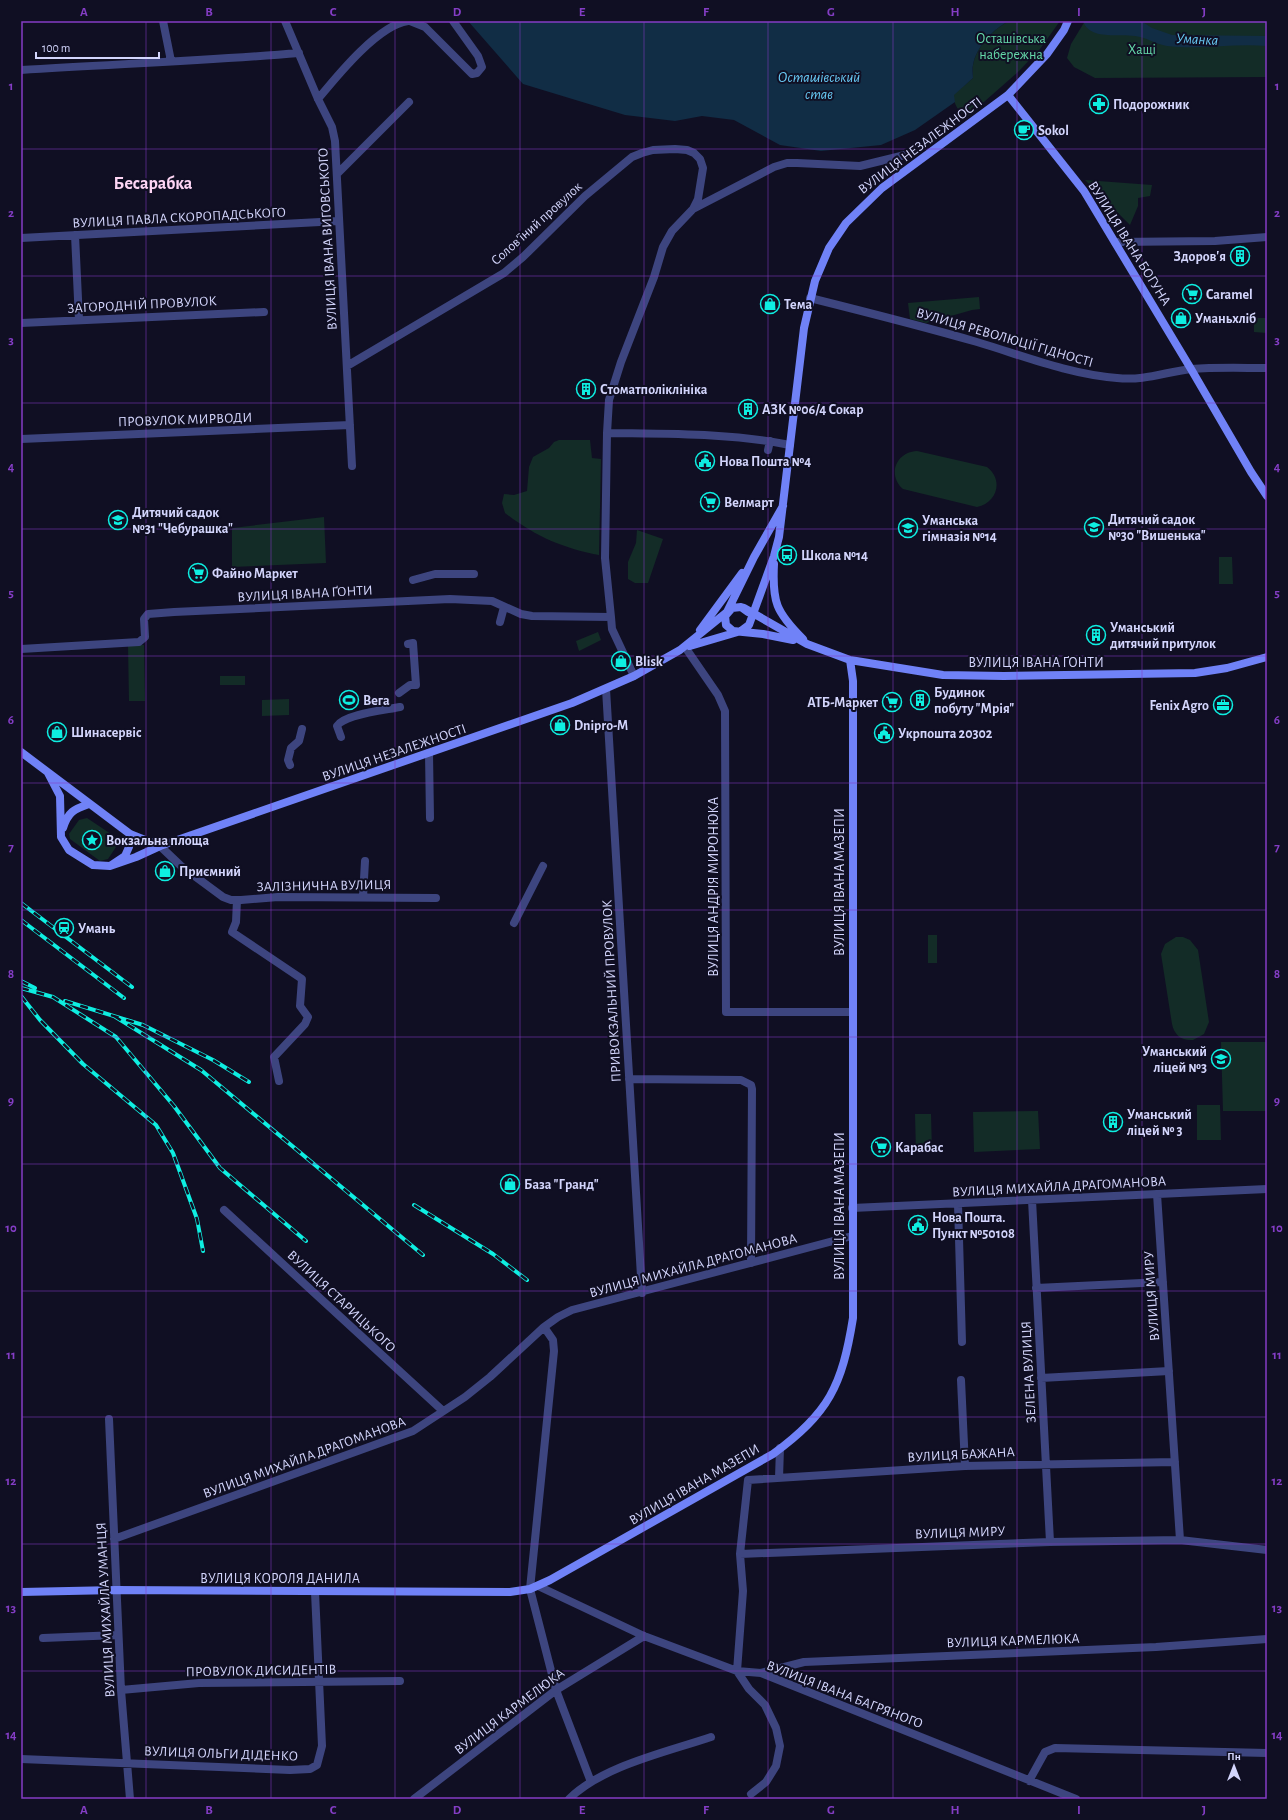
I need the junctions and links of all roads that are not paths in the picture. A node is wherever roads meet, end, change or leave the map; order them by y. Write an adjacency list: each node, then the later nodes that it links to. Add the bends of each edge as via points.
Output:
1 (163, 21): 7 (street)
2 (285, 21): 6 (street, ВУЛИЦЯ ІВАНА ВИГОВСЬКОГО)
3 (409, 21): 4 (street, via 425,27 472,74 479,72 482,67 478,56); 10 (street, via 397,24 368,44)
4 (453, 21)
5 (1068, 21): 9 (main road, ВУЛИЦЯ НЕЗАЛЕЖНОСТІ, via 1047,54)
6 (299, 53): 7 (street); 10 (street, ВУЛИЦЯ ІВАНА ВИГОВСЬКОГО)
7 (171, 61): 8 (street)
8 (21, 70)
9 (1008, 95): 19 (main road, ВУЛИЦЯ ІВАНА БОГУНА, via 1084,191); 20 (main road, ВУЛИЦЯ НЕЗАЛЕЖНОСТІ, via 899,174 855,213 829,248)
10 (318, 99): 13 (street, ВУЛИЦЯ ІВАНА ВИГОВСЬКОГО, via 332,127)
11 (409, 102): 13 (street)
12 (904, 155): 14 (street, via 860,166 787,163 774,167)
13 (337, 174): 15 (street, ВУЛИЦЯ ІВАНА ВИГОВСЬКОГО)
14 (693, 209): 24 (street, Соловʼїний провулок, via 698,199 703,168 698,156 687,150 675,149 642,152 595,187 504,273); 28 (street, via 672,231 663,247 609,400)
15 (339, 221): 16 (street, ВУЛИЦЯ ПАВЛА СКОРОПАДСЬКОГО); 24 (street, ВУЛИЦЯ ІВАНА ВИГОВСЬКОГО)
16 (75, 235): 18 (street, ВУЛИЦЯ ПАВЛА СКОРОПАДСЬКОГО); 22 (street)
17 (1267, 237): 19 (street, via 1215,241)
18 (21, 238)
19 (1115, 242): 26 (main road, ВУЛИЦЯ ІВАНА БОГУНА)
20 (810, 298): 26 (street, ВУЛИЦЯ РЕВОЛЮЦІЇ ГІДНОСТІ, via 877,314 1061,369 1095,376 1134,379); 31 (main road, ВУЛИЦЯ НЕЗАЛЕЖНОСТІ)
21 (264, 312): 22 (street, ЗАГОРОДНІЙ ПРОВУЛОК)
22 (79, 320): 23 (street, ЗАГОРОДНІЙ ПРОВУЛОК)
23 (21, 323)
24 (347, 366): 27 (street, ВУЛИЦЯ ІВАНА ВИГОВСЬКОГО)
25 (1267, 368): 26 (street, ВУЛИЦЯ РЕВОЛЮЦІЇ ГІДНОСТІ)
26 (1191, 369): 34 (main road, ВУЛИЦЯ ІВАНА БОГУНА)
27 (350, 425): 29 (street, ПРОВУЛОК МИРВОДИ); 33 (street, ВУЛИЦЯ ІВАНА ВИГОВСЬКОГО)
28 (607, 433): 30 (street, via 700,435); 44 (street, via 605,558)
29 (21, 439)
30 (770, 441): 31 (street); 32 (street)
31 (790, 445): 35 (main road, ВУЛИЦЯ НЕЗАЛЕЖНОСТІ)
32 (768, 450)
33 (352, 466)
34 (1267, 496)
35 (783, 506): 36 (main road, ВУЛИЦЯ НЕЗАЛЕЖНОСТІ); 37 (main road, ВУЛИЦЯ НЕЗАЛЕЖНОСТІ)
36 (774, 556): 43 (main road, ВУЛИЦЯ НЕЗАЛЕЖНОСТІ); 49 (main road, ВУЛИЦЯ ІВАНА ҐОНТИ, via 776,604 787,623)
37 (754, 558): 42 (main road, ВУЛИЦЯ НЕЗАЛЕЖНОСТІ); 50 (main road, ВУЛИЦЯ НЕЗАЛЕЖНОСТІ)
38 (474, 574): 39 (street, via 435,574)
39 (413, 580)
40 (504, 607): 44 (street, ВУЛИЦЯ ІВАНА ҐОНТИ, via 532,616); 45 (street); 51 (street, ВУЛИЦЯ ІВАНА ҐОНТИ, via 492,601 450,599 148,614 144,620 145,637 139,642)
41 (744, 608): 42 (main road, via 735,607); 43 (main road, ВУЛИЦЯ ІВАНА ҐОНТИ); 46 (main road, via 749,613)
42 (727, 612): 47 (main road, via 726,625); 50 (main road, ВУЛИЦЯ НЕЗАЛЕЖНОСТІ)
43 (753, 614): 46 (main road, ВУЛИЦЯ НЕЗАЛЕЖНОСТІ); 49 (main road, ВУЛИЦЯ ІВАНА ҐОНТИ)
44 (611, 617): 54 (street, via 612,629)
45 (500, 622)
46 (750, 622): 47 (main road, via 745,629)
47 (737, 632): 49 (main road, ВУЛИЦЯ ІВАНА ҐОНТИ, via 763,634); 50 (main road, ВУЛИЦЯ НЕЗАЛЕЖНОСТІ)
48 (408, 644): 56 (street, via 413,643 416,685 410,685)
49 (808, 644): 53 (main road, ВУЛИЦЯ ІВАНА ҐОНТИ)
50 (686, 647): 54 (main road, ВУЛИЦЯ НЕЗАЛЕЖНОСТІ); 76 (street, ВУЛИЦЯ АНДРІЯ МИРОНЮКА, via 725,711 726,1012)
51 (21, 649)
52 (1267, 657): 53 (main road, ВУЛИЦЯ ІВАНА ҐОНТИ, via 1227,668 1195,673 1004,676 944,675)
53 (850, 660): 76 (main road, ВУЛИЦЯ ІВАНА МАЗЕПИ, via 853,681)
54 (634, 676): 55 (main road, ВУЛИЦЯ НЕЗАЛЕЖНОСТІ)
55 (606, 688): 61 (main road, ВУЛИЦЯ НЕЗАЛЕЖНОСТІ, via 572,703); 77 (street, ПРИВОКЗАЛЬНИЙ ПРОВУЛОК)
56 (399, 693)
57 (400, 707): 59 (street, via 342,721 337,726)
58 (302, 729): 62 (street, via 299,740 291,748 288,760)
59 (341, 737)
60 (21, 752): 63 (main road)
61 (429, 753): 65 (street); 68 (main road, ВУЛИЦЯ НЕЗАЛЕЖНОСТІ)
62 (290, 765)
63 (48, 773): 64 (main road); 67 (main road, via 60,796)
64 (88, 804): 66 (main road); 67 (main road, via 75,809 66,818)
65 (430, 818)
66 (130, 834): 68 (main road, ЗАЛІЗНИЧНА ВУЛИЦЯ); 70 (main road, via 125,856)
67 (61, 837): 70 (main road, via 69,850 93,865)
68 (160, 846): 70 (main road); 74 (street, ЗАЛІЗНИЧНА ВУЛИЦЯ, via 180,866 223,897)
69 (364, 860): 72 (street)
70 (110, 866)
71 (543, 866): 75 (street)
72 (363, 897): 73 (street, ЗАЛІЗНИЧНА ВУЛИЦЯ); 74 (street, ЗАЛІЗНИЧНА ВУЛИЦЯ)
73 (436, 898)
74 (237, 900): 78 (street, via 236,922 232,932 302,979 300,1006 308,1017 306,1024 274,1057)
75 (514, 923)
76 (852, 1012): 83 (main road, ВУЛИЦЯ ІВАНА МАЗЕПИ)
77 (629, 1079): 86 (street, via 741,1080 750,1085); 89 (street, ПРИВОКЗАЛЬНИЙ ПРОВУЛОК)
78 (279, 1081)
79 (1267, 1189): 80 (street, ВУЛИЦЯ МИХАЙЛА ДРАГОМАНОВА)
80 (1157, 1194): 81 (street, ВУЛИЦЯ МИХАЙЛА ДРАГОМАНОВА); 87 (street, ВУЛИЦЯ МИРУ)
81 (1032, 1200): 82 (street, ВУЛИЦЯ МИХАЙЛА ДРАГОМАНОВА); 88 (street, ЗЕЛЕНА ВУЛИЦЯ)
82 (958, 1204): 83 (street, ВУЛИЦЯ МИХАЙЛА ДРАГОМАНОВА); 91 (street)
83 (852, 1208): 85 (main road, ВУЛИЦЯ ІВАНА МАЗЕПИ)
84 (224, 1210): 95 (street, ВУЛИЦЯ СТАРИЦЬКОГО)
85 (852, 1236): 86 (street, ВУЛИЦЯ МИХАЙЛА ДРАГОМАНОВА); 97 (main road, ВУЛИЦЯ ІВАНА МАЗЕПИ, via 853,1318 848,1352 838,1380 822,1410 799,1435)
86 (751, 1263): 89 (street, ВУЛИЦЯ МИХАЙЛА ДРАГОМАНОВА)
87 (1163, 1282): 88 (street); 92 (street, ВУЛИЦЯ МИРУ)
88 (1036, 1288): 93 (street, ЗЕЛЕНА ВУЛИЦЯ)
89 (642, 1293): 90 (street, ВУЛИЦЯ МИХАЙЛА ДРАГОМАНОВА, via 572,1310)
90 (544, 1327): 95 (street, ВУЛИЦЯ МИХАЙЛА ДРАГОМАНОВА, via 490,1377); 107 (street, via 553,1340 554,1351)
91 (962, 1342)
92 (1169, 1371): 93 (street); 98 (street, ВУЛИЦЯ МИРУ)
93 (1041, 1378): 99 (street, ЗЕЛЕНА ВУЛИЦЯ)
94 (961, 1380): 100 (street)
95 (443, 1411): 102 (street, ВУЛИЦЯ МИХАЙЛА ДРАГОМАНОВА, via 413,1431)
96 (108, 1419): 102 (street, ВУЛИЦЯ МИХАЙЛА УМАНЦЯ)
97 (780, 1448): 101 (street); 107 (main road, ВУЛИЦЯ ІВАНА МАЗЕПИ)
98 (1175, 1462): 99 (street, ВУЛИЦЯ БАЖАНА); 103 (street, ВУЛИЦЯ МИРУ)
99 (1046, 1464): 100 (street, ВУЛИЦЯ БАЖАНА); 104 (street, ЗЕЛЕНА ВУЛИЦЯ)
100 (965, 1466): 101 (street, ВУЛИЦЯ БАЖАНА)
101 (779, 1478): 106 (street, ВУЛИЦЯ БАЖАНА, via 748,1480)
102 (114, 1539): 108 (street, ВУЛИЦЯ МИХАЙЛА УМАНЦЯ)
103 (1180, 1540): 104 (street, ВУЛИЦЯ МИРУ); 105 (street, ВУЛИЦЯ МИРУ)
104 (1050, 1542): 106 (street, ВУЛИЦЯ МИРУ)
105 (1267, 1550)
106 (740, 1554): 115 (street, via 743,1591)
107 (534, 1587): 110 (main road, ВУЛИЦЯ КОРОЛЯ ДАНИЛА, via 510,1592); 112 (street, ВУЛИЦЯ ІВАНА БАГРЯНОГО); 120 (street)
108 (116, 1590): 109 (main road, ВУЛИЦЯ КОРОЛЯ ДАНИЛА); 110 (main road, ВУЛИЦЯ КОРОЛЯ ДАНИЛА); 111 (street, ВУЛИЦЯ МИХАЙЛА УМАНЦЯ)
109 (21, 1592)
110 (315, 1592): 117 (street, ВУЛИЦЯ ОЛЬГИ ДІДЕНКО)
111 (118, 1636): 113 (street); 119 (street, ВУЛИЦЯ МИХАЙЛА УМАНЦЯ)
112 (644, 1636): 115 (street, ВУЛИЦЯ ІВАНА БАГРЯНОГО); 120 (street, ВУЛИЦЯ КАРМЕЛЮКА)
113 (43, 1638)
114 (1267, 1639): 116 (street, ВУЛИЦЯ КАРМЕЛЮКА, via 1148,1647 804,1662)
115 (737, 1672): 116 (street, ВУЛИЦЯ ІВАНА БАГРЯНОГО); 127 (street, via 765,1705 776,1728 780,1746 773,1772 766,1782)
116 (761, 1673): 125 (street, ВУЛИЦЯ ІВАНА БАГРЯНОГО)
117 (319, 1681): 118 (street, ПРОВУЛОК ДИСИДЕНТІВ); 119 (street, ПРОВУЛОК ДИСИДЕНТІВ, via 199,1683); 124 (street, ВУЛИЦЯ ОЛЬГИ ДІДЕНКО, via 322,1746 317,1765 310,1769)
118 (400, 1682)
119 (122, 1690): 124 (street, ВУЛИЦЯ МИХАЙЛА УМАНЦЯ)
120 (556, 1690): 126 (street); 129 (street, ВУЛИЦЯ КАРМЕЛЮКА)
121 (711, 1737): 126 (street, via 615,1769)
122 (1267, 1753): 125 (street, via 1055,1748 1045,1752)
123 (21, 1759): 124 (street, ВУЛИЦЯ ОЛЬГИ ДІДЕНКО)
124 (128, 1762): 128 (street, ВУЛИЦЯ МИХАЙЛА УМАНЦЯ)
125 (1029, 1781): 131 (street, ВУЛИЦЯ ІВАНА БАГРЯНОГО)
126 (591, 1782): 130 (street)
127 (751, 1794)
128 (130, 1799)
129 (414, 1799)
130 (569, 1799)
131 (1076, 1799)

